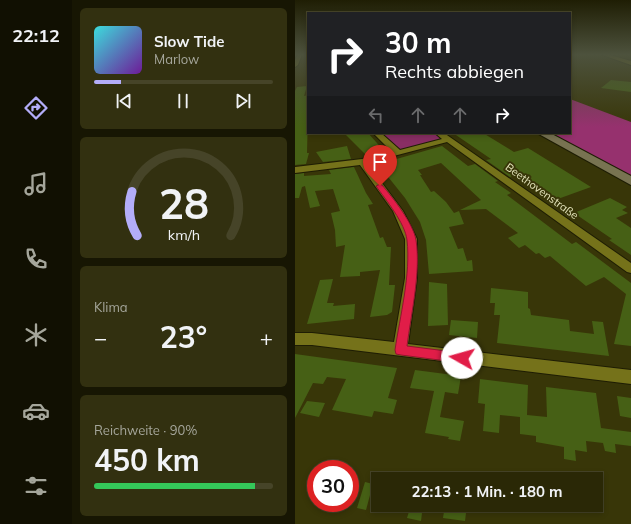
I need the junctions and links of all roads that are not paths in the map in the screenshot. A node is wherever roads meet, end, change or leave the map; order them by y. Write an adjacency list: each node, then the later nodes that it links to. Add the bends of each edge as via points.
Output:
1 (378, 134): 5 (street)
2 (441, 134): 4 (street, Beethovenstraße)
3 (544, 134): 8 (main road)
4 (449, 139): 5 (street); 9 (street, Beethovenstraße)
5 (398, 153): 6 (street)
6 (362, 162): 7 (street); 11 (street, via 398,210 411,239 411,278)
7 (295, 170)
8 (631, 181)
9 (631, 270)
10 (295, 339): 11 (street)
11 (401, 350): 12 (street)
12 (631, 378)

